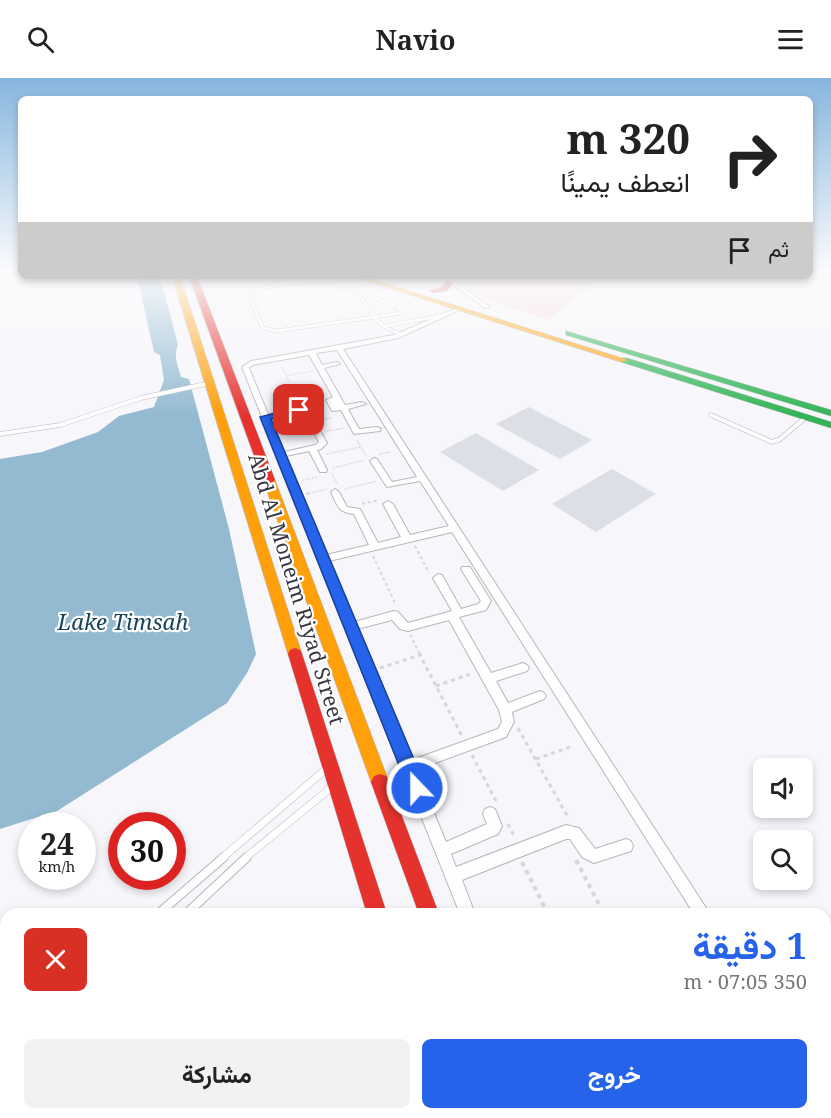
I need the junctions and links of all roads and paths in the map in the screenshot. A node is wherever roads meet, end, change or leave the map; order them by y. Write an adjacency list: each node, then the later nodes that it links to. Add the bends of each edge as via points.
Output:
1 (189, 319): 17 (main road, Abd Al Moneim Riyad Street)
2 (209, 319): 15 (main road, Abd Al Moneim Riyad Street)
3 (259, 319): 4 (lane, via 263,328 270,330)
4 (362, 319)
5 (376, 319): 10 (lane)
6 (417, 319): 10 (lane)
7 (438, 319): 12 (street)
8 (493, 319): 11 (main road)
9 (516, 319): 11 (main road)
10 (383, 326): 12 (lane)
11 (547, 331): 27 (main road)
12 (402, 335): 13 (street)
13 (339, 348): 14 (street); 43 (street)
14 (312, 353): 18 (street); 30 (street, via 246,366)
15 (226, 362): 17 (main road); 80 (main road, Abd Al Moneim Riyad Street)
16 (337, 364): 18 (street)
17 (204, 365): 20 (main road, Abd Al Moneim Riyad Street)
18 (321, 368): 19 (path); 21 (street)
19 (286, 376)
20 (210, 383): 23 (lane); 67 (main road, Abd Al Moneim Riyad Street)
21 (331, 386): 22 (path); 26 (street, via 338,398 330,400 334,408)
22 (291, 392): 25 (street)
23 (141, 398): 36 (lane, via 60,425)
24 (362, 404): 26 (street)
25 (296, 411): 30 (street); 31 (street, via 305,411)
26 (345, 411): 31 (path); 33 (street)
27 (810, 413): 28 (main road); 29 (lane, via 772,442); 32 (main road)
28 (831, 413)
29 (711, 415)
30 (265, 417): 39 (street)
31 (312, 422): 35 (street)
32 (831, 425)
33 (355, 429): 34 (street); 35 (path); 37 (path)
34 (377, 429)
35 (318, 433): 38 (street, via 322,445)
36 (0, 434)
37 (361, 447): 41 (path, via 322,455); 41 (path, via 368,460)
38 (312, 449): 39 (street); 41 (street)
39 (281, 455): 44 (street)
40 (374, 461): 43 (street, via 390,485)
41 (327, 468): 44 (path); 45 (path)
42 (376, 474): 45 (path, via 380,481)
43 (423, 478): 49 (street)
44 (292, 483): 46 (street)
45 (337, 489): 46 (path); 48 (street, via 344,510)
46 (297, 496): 52 (street)
47 (387, 501): 48 (path, via 350,507); 50 (street)
48 (352, 510): 51 (street, via 357,511)
49 (455, 528): 50 (street); 84 (street)
50 (407, 539): 51 (street)
51 (372, 547): 52 (street); 56 (path, via 398,608)
52 (323, 559): 57 (street)
53 (466, 569): 55 (street, via 486,603)
54 (438, 578): 55 (street)
55 (455, 614): 56 (street, via 405,627); 61 (street)
56 (396, 615): 57 (street)
57 (351, 627): 60 (street)
58 (420, 656): 60 (path)
59 (523, 668): 61 (street)
60 (369, 671): 68 (street)
61 (486, 674): 62 (path); 64 (street)
62 (436, 686)
63 (540, 696): 64 (street)
64 (507, 715): 66 (path); 68 (street, via 502,733)
65 (573, 746): 66 (path)
66 (535, 759): 71 (path)
67 (330, 766): 69 (main road, Abd Al Moneim Riyad Street); 77 (lane)
68 (409, 767): 74 (street)
69 (335, 784): 78 (lane, via 255,849); 79 (main road, Abd Al Moneim Riyad Street)
70 (490, 814): 74 (street, via 493,829)
71 (568, 819)
72 (562, 834): 73 (street, via 574,833 594,856); 75 (street); 83 (path)
73 (626, 846)
74 (442, 850): 76 (street)
75 (517, 851): 76 (street); 82 (path)
76 (453, 876): 81 (street)
77 (165, 908)
78 (192, 908)
79 (375, 908)
80 (427, 908)
81 (466, 908)
82 (545, 908)
83 (601, 908)
84 (699, 908)

